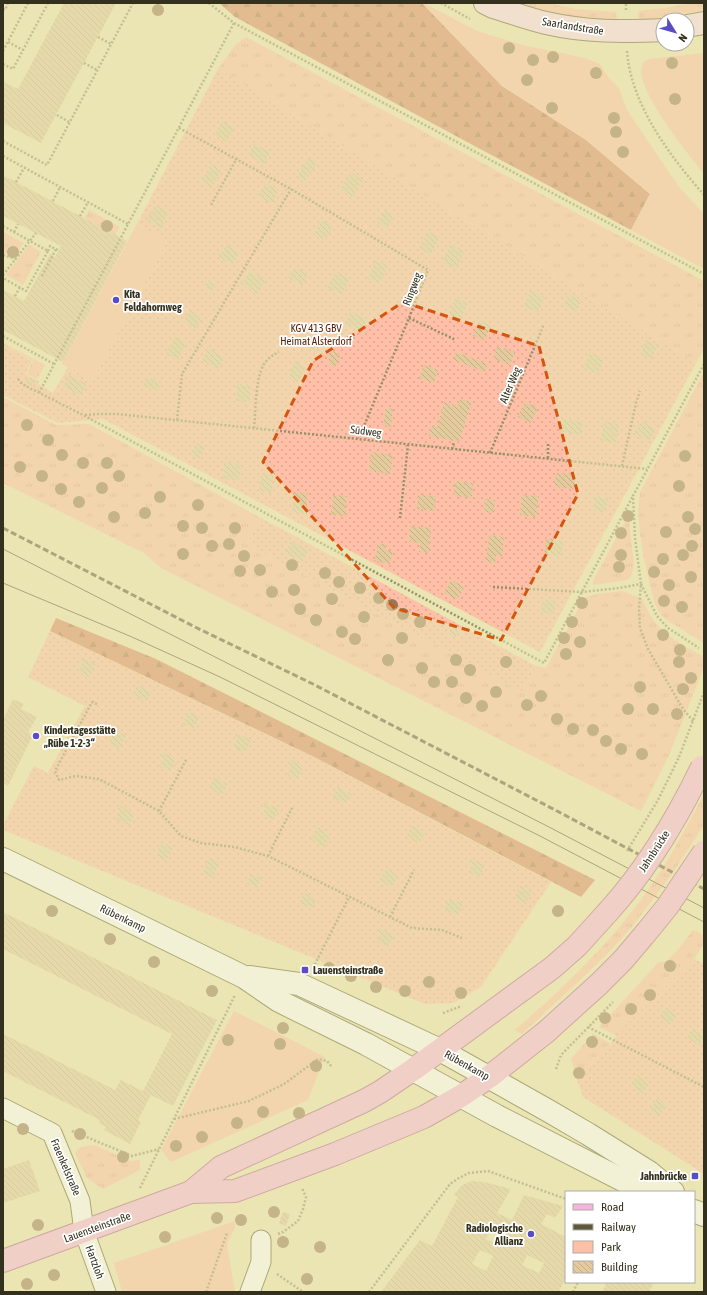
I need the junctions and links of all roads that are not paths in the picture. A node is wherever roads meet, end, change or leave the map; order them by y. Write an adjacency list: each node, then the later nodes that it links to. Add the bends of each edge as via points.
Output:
1 (485, 3): 2 (main road, Saarlandstraße, via 546,23 572,28 609,32)
2 (655, 30)
3 (703, 764): 7 (main road, Jahnbrücke, bridge, via 690,792 653,855 627,890 583,940 566,956)
4 (704, 852): 9 (main road, bridge, via 667,907 623,960 546,1032)
5 (3, 859): 6 (street, Rübenkamp)
6 (244, 976): 7 (street, Rübenkamp, via 298,984); 8 (street, Rübenkamp, via 279,1001)
7 (440, 1050): 8 (main road, Lauensteinstraße); 9 (street, Rübenkamp)
8 (414, 1069): 10 (street, Rübenkamp); 14 (main road, Lauensteinstraße, via 364,1101 221,1167)
9 (489, 1078): 10 (main road, Lauensteinstraße); 13 (street, Rübenkamp, via 642,1168)
10 (461, 1096): 12 (street, Rübenkamp); 14 (main road, Lauensteinstraße, via 424,1117 374,1139 235,1191)
11 (3, 1108): 15 (street, Fraenkelstraße, via 52,1133 80,1201)
12 (644, 1191)
13 (673, 1191)
14 (191, 1192): 15 (main road, Lauensteinstraße)
15 (84, 1231): 17 (main road, Lauensteinstraße); 18 (street, Hartzloh)
16 (261, 1240): 19 (street, via 261,1262)
17 (3, 1261)
18 (106, 1292)
19 (250, 1292)

